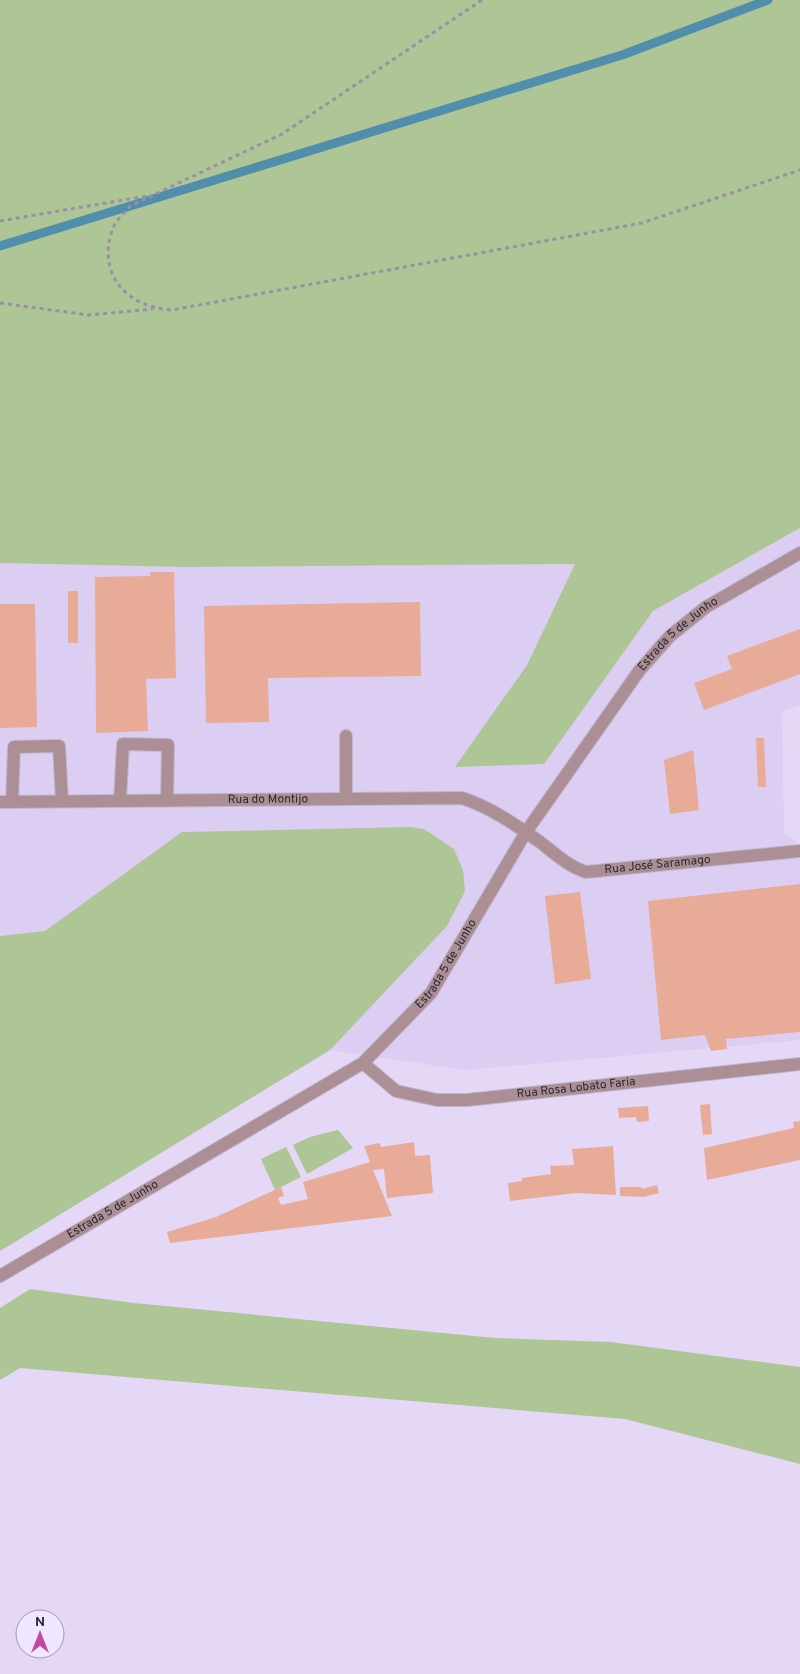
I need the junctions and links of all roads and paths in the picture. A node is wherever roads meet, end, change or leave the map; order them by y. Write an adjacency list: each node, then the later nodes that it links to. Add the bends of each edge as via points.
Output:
1 (482, 0): 3 (path, via 282,134)
2 (800, 170): 6 (path, via 642,224 172,310)
3 (152, 195): 4 (path); 6 (path, via 130,206 114,226 109,247 110,266 117,286 132,299)
4 (0, 221)
5 (0, 303): 6 (path, via 89,315)
6 (154, 309)
7 (800, 553): 14 (street, Estrada 5 de Junho, via 706,607 670,636 639,671)
8 (346, 736): 9 (street)
9 (346, 799): 10 (street, Rua do Montijo); 14 (street, Rua do Montijo, via 462,798 478,803)
10 (167, 800): 12 (street, Rua do Montijo); 12 (street, via 168,745 123,744)
11 (62, 801): 12 (street, Rua do Montijo); 13 (street, Rua do Montijo); 13 (street, via 59,746 14,747)
12 (120, 801)
13 (6, 802)
14 (526, 832): 15 (street, Rua José Saramago, via 575,868 586,872); 16 (street, Estrada 5 de Junho, via 431,992)
15 (800, 851)
16 (363, 1063): 17 (street, Rua Rosa Lobato Faria, via 396,1091 437,1100 467,1100); 18 (street, Estrada 5 de Junho)
17 (800, 1064)
18 (0, 1276)

